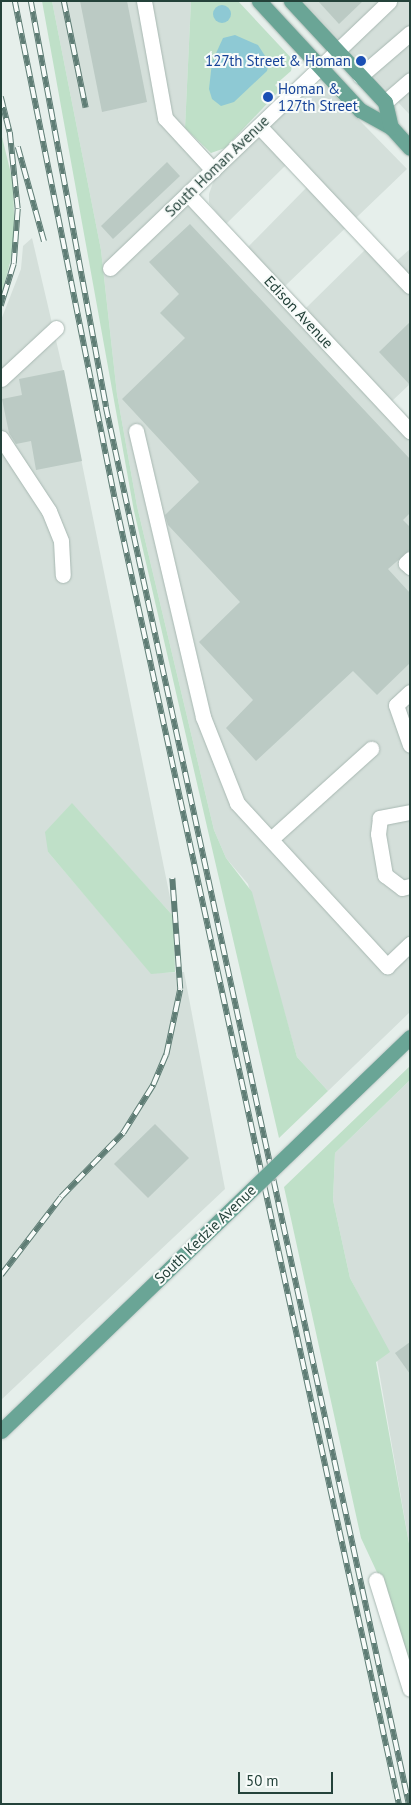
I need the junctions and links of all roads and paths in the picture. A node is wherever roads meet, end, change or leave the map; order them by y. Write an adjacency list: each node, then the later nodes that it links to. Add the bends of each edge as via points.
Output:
1 (144, 1): 14 (street, via 165,118)
2 (259, 1): 7 (main road)
3 (291, 1): 6 (main road)
4 (389, 1): 6 (street, South Homan Avenue)
5 (410, 33): 8 (street)
6 (337, 51): 7 (street, South Homan Avenue); 8 (main road)
7 (320, 67): 11 (street, South Homan Avenue); 12 (main road, via 360,110)
8 (360, 76): 10 (main road)
9 (410, 81): 10 (street)
10 (385, 102): 12 (main road)
11 (259, 126): 14 (street, South Homan Avenue); 17 (street)
12 (391, 128): 13 (main road)
13 (410, 148)
14 (213, 170): 15 (street, South Homan Avenue)
15 (188, 194): 16 (street, South Homan Avenue); 21 (street, Edison Avenue)
16 (110, 268)
17 (410, 286)
18 (56, 328): 19 (street)
19 (1, 380)
20 (136, 431): 30 (street, via 203,717 237,803)
21 (410, 431)
22 (1, 438): 25 (street, via 49,511 61,541)
23 (410, 559): 24 (street, via 406,563)
24 (410, 567)
25 (63, 575)
26 (410, 692): 27 (street, via 396,705)
27 (410, 745)
28 (371, 749): 30 (street)
29 (410, 812): 31 (street, via 380,818 378,834 385,875 402,888)
30 (271, 839): 32 (street, via 388,966)
31 (410, 886)
32 (410, 944)
33 (410, 1037): 34 (main road, South Kedzie Avenue, bridge)
34 (1, 1431)
35 (376, 1580): 36 (street)
36 (410, 1689)

